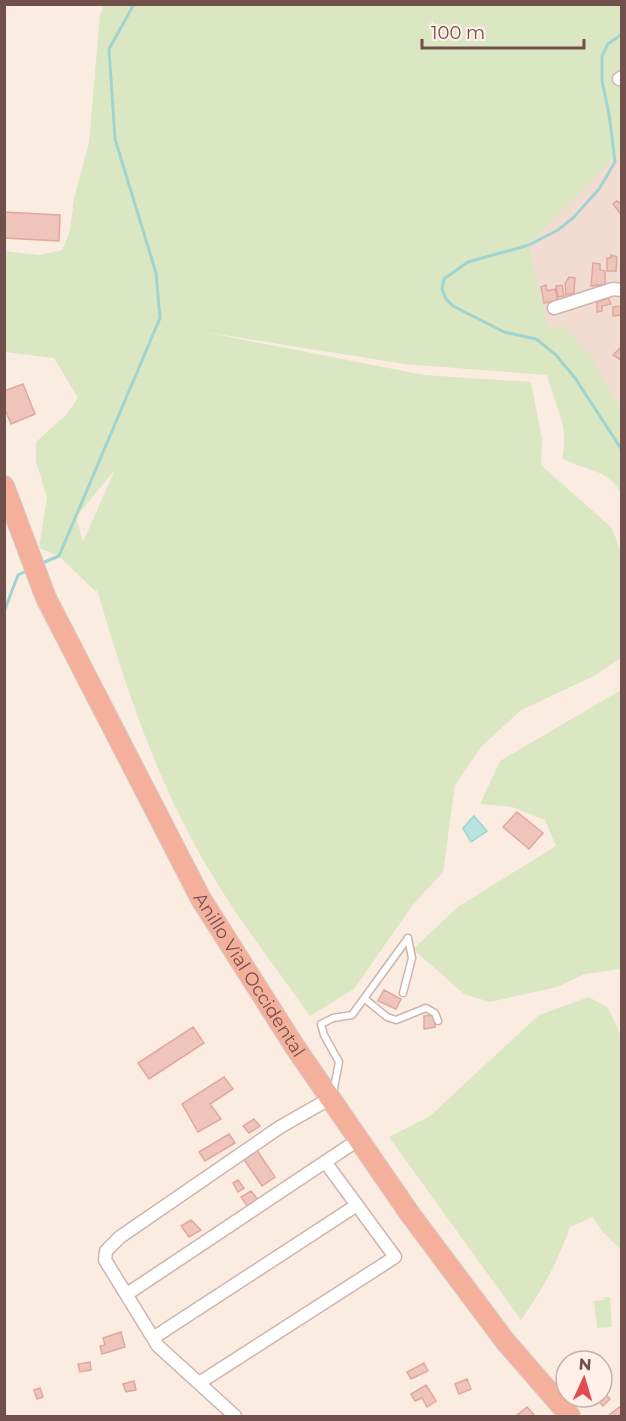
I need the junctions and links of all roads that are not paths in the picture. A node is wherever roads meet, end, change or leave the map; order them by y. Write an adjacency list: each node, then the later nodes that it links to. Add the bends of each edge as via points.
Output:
1 (621, 290): 2 (street, via 613,289)
2 (554, 308)
3 (4, 486): 7 (highway, Anillo Vial Occidental, via 46,598 201,899)
4 (403, 993): 5 (lane, via 412,958 408,938)
5 (365, 999): 6 (lane, via 393,1019 426,1008 435,1013); 7 (lane, via 352,1015 321,1024 339,1062)
6 (438, 1021)
7 (331, 1098): 8 (highway, Anillo Vial Occidental); 11 (street, via 280,1127 110,1246 105,1251 105,1260)
8 (358, 1140): 9 (street); 15 (highway, Anillo Vial Occidental, via 504,1341)
9 (326, 1163): 10 (street); 11 (street)
10 (357, 1205): 12 (street); 13 (street, via 394,1257)
11 (127, 1294): 12 (street)
12 (153, 1338): 13 (street)
13 (199, 1383): 14 (street)
14 (236, 1416)
15 (570, 1416)

